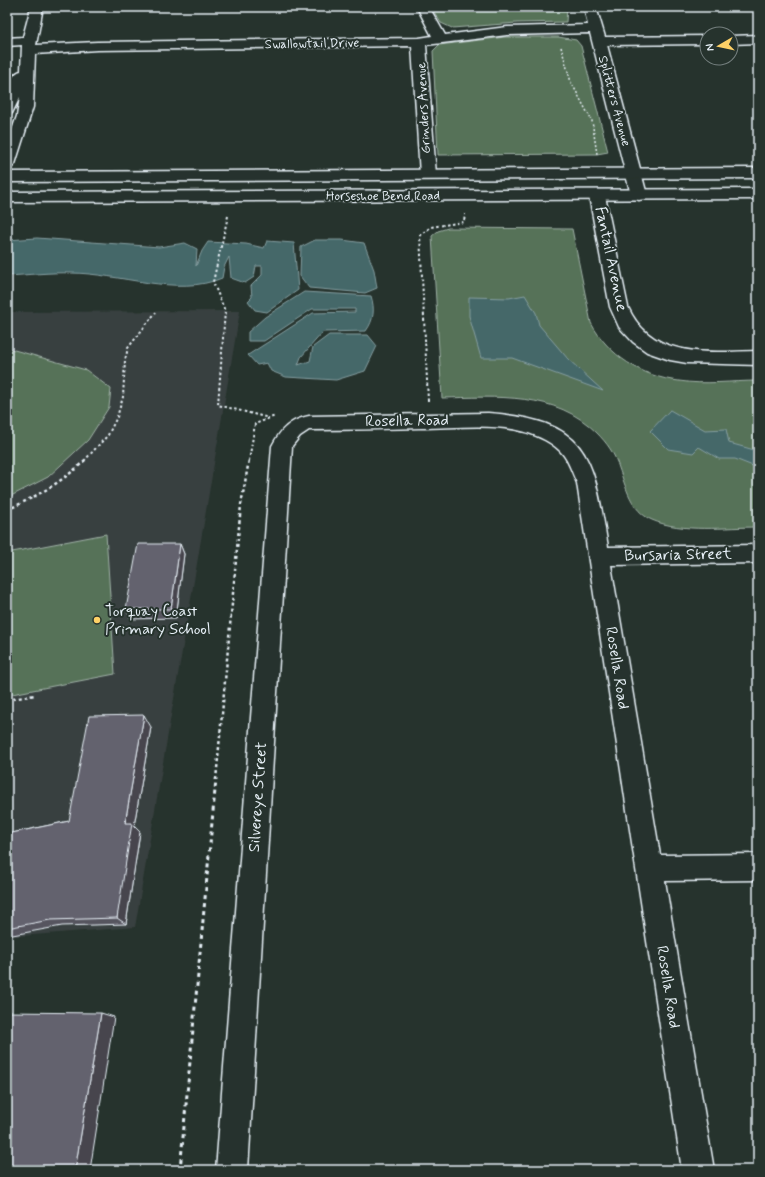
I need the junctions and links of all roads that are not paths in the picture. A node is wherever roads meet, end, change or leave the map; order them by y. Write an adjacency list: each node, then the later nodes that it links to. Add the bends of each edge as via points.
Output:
1 (37, 7): 11 (street, via 32,21)
2 (423, 7): 5 (street)
3 (590, 7): 4 (street, Splitters Avenue)
4 (596, 35): 5 (street, Swallowtail Drive, via 556,30 507,31); 6 (street, Swallowtail Drive); 14 (street, Splitters Avenue)
5 (440, 38): 10 (street, Swallowtail Drive)
6 (699, 40)
7 (739, 40): 8 (street)
8 (758, 40)
9 (7, 42): 11 (street, Swallowtail Drive)
10 (419, 42): 11 (street, Swallowtail Drive, via 97,46); 16 (street, Grinders Avenue)
11 (28, 51): 12 (street); 13 (street, via 27,100)
12 (7, 110)
13 (7, 164)
14 (633, 174): 15 (street, Horseshoe Bend Road); 16 (street, Horseshoe Bend Road); 19 (street, Splitters Avenue)
15 (758, 174)
16 (428, 175): 17 (street, Horseshoe Bend Road)
17 (7, 177)
18 (758, 194): 19 (street, Horseshoe Bend Road)
19 (638, 195): 20 (street, Horseshoe Bend Road)
20 (597, 196): 21 (street, Horseshoe Bend Road); 22 (street, Fantail Avenue, via 620,308 626,324 641,340 661,351 684,357)
21 (7, 197)
22 (758, 358)
23 (286, 422): 25 (street, Rosella Road, via 303,424 481,420 513,422 552,435 569,447 580,462 587,483); 28 (street, Silvereye Street, via 286,438 282,446)
24 (758, 554): 25 (street, Bursaria Street)
25 (599, 556): 27 (street, Rosella Road)
26 (758, 867): 27 (street)
27 (649, 868): 29 (street, Rosella Road)
28 (232, 1170)
29 (698, 1170)

